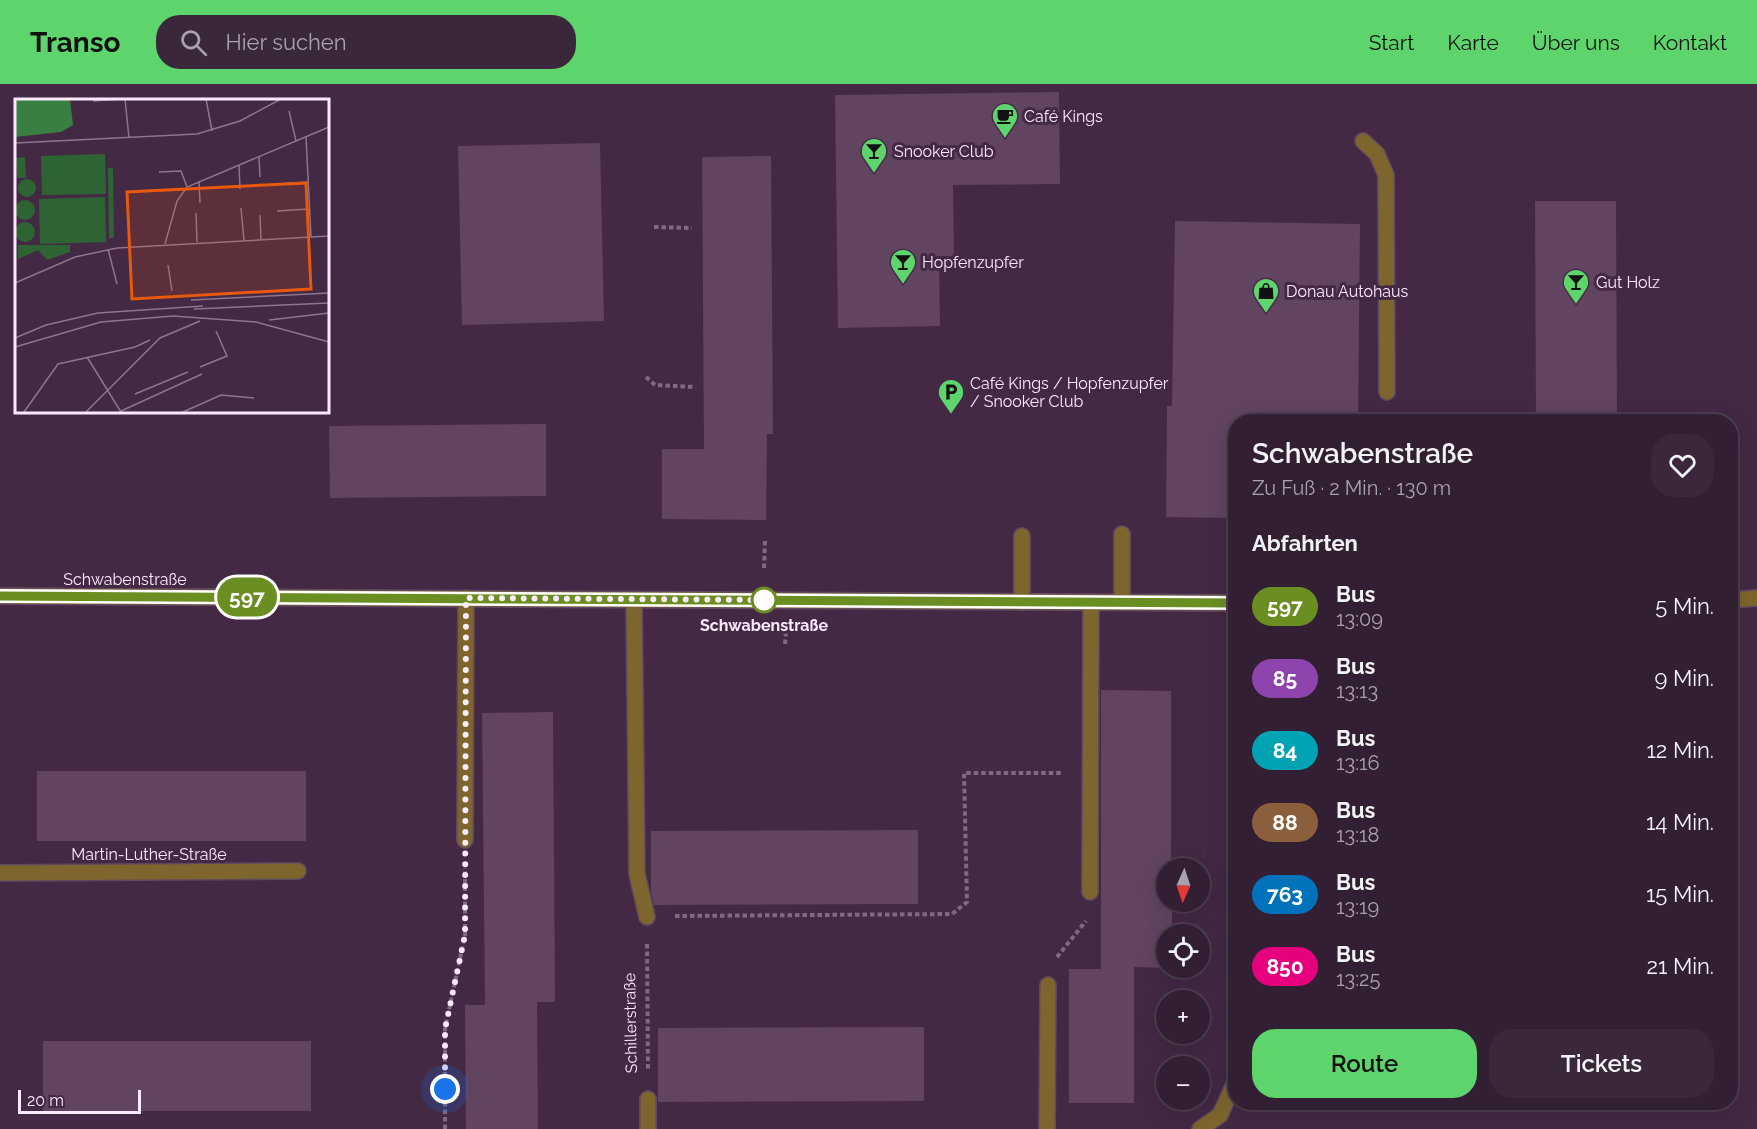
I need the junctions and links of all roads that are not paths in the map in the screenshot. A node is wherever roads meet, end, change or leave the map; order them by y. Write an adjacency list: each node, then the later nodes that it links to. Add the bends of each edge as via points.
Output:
1 (1363, 141): 2 (street, via 1377,154 1386,175)
2 (1387, 392)
3 (1122, 534): 12 (street)
4 (1022, 536): 10 (street)
5 (0, 596): 6 (street, Schwabenstraße)
6 (466, 598): 9 (street, Schwabenstraße); 14 (street)
7 (1757, 598): 8 (street)
8 (1738, 599)
9 (634, 600): 10 (street, Schwabenstraße); 18 (street, via 637,874)
10 (1022, 602): 11 (street, Schwabenstraße)
11 (1091, 602): 12 (street, Schwabenstraße); 17 (street)
12 (1122, 602): 13 (street, Schwabenstraße)
13 (1228, 603)
14 (465, 840)
15 (298, 871): 16 (street, Martin-Luther-Straße)
16 (0, 873)
17 (1090, 892)
18 (646, 917)
19 (1048, 985): 23 (street)
20 (1228, 1098): 24 (street, via 1220,1115)
21 (648, 1099): 22 (street)
22 (648, 1129)
23 (1047, 1129)
24 (1200, 1129)

